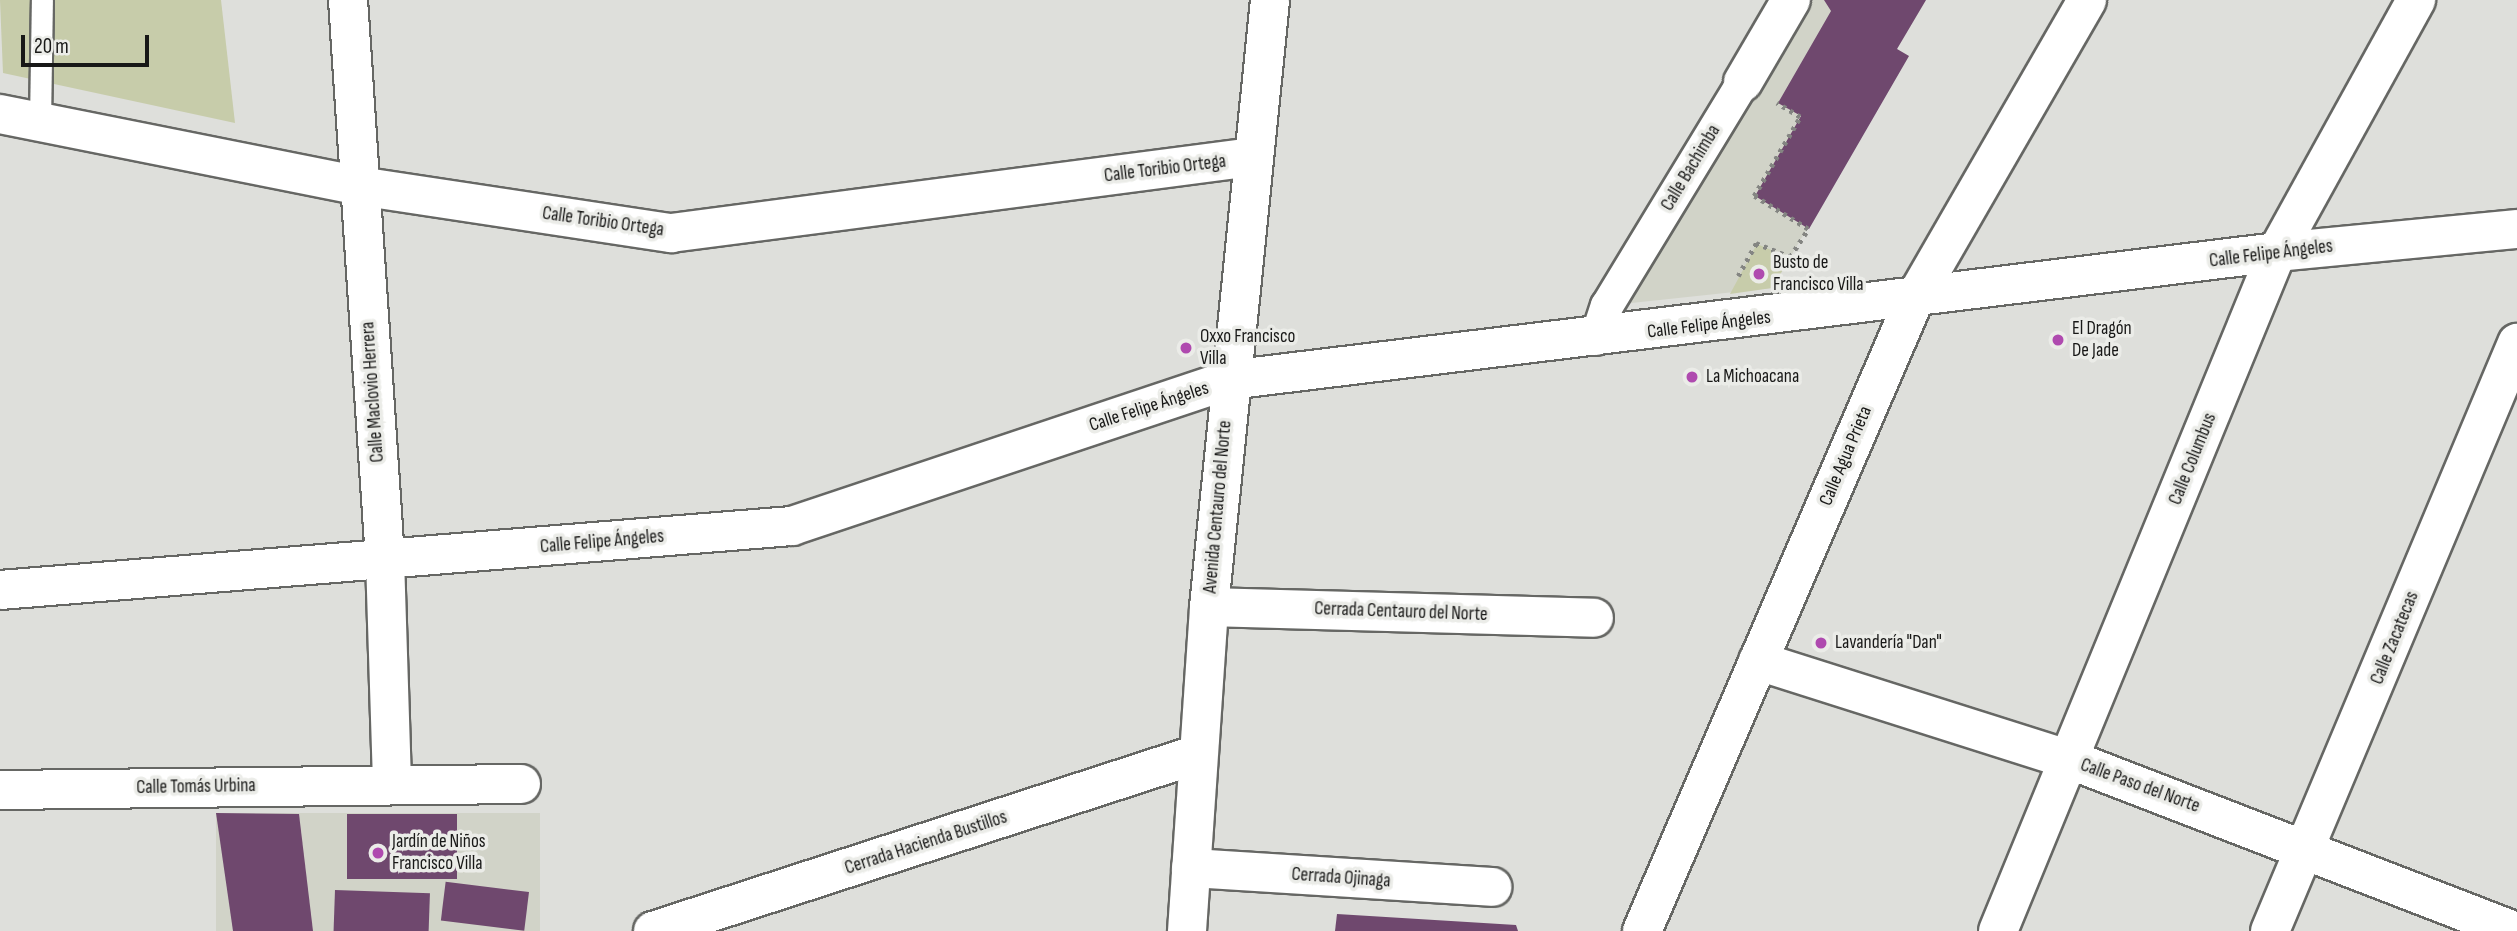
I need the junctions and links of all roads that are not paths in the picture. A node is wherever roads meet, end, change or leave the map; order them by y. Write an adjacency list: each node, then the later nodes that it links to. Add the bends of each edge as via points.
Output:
1 (42, 0): 9 (lane)
2 (348, 0): 11 (street, Calle Maclovio Herrera)
3 (1270, 0): 10 (street, Avenida Centauro del Norte)
4 (1791, 0): 7 (street, Calle Bachimba)
5 (2087, 0): 14 (street, Calle Agua Prieta)
6 (2416, 0): 13 (street, Calle Columbus)
7 (1743, 82): 15 (street, Calle Bachimba, via 1607,306)
8 (0, 114): 9 (street, Calle Toribio Ortega)
9 (40, 122): 11 (street, Calle Toribio Ortega)
10 (1252, 157): 11 (street, Calle Toribio Ortega, via 671,233); 17 (street, Avenida Centauro del Norte)
11 (359, 186): 18 (street, Calle Maclovio Herrera)
12 (2517, 229): 13 (street, Calle Felipe Ángeles)
13 (2277, 252): 14 (street, Calle Felipe Ángeles); 24 (street, Calle Columbus)
14 (1914, 300): 15 (street, Calle Felipe Ángeles); 22 (street, Calle Agua Prieta)
15 (1596, 339): 17 (street, Calle Felipe Ángeles)
16 (2517, 343): 28 (street, Calle Zacatecas)
17 (1229, 380): 18 (street, Calle Felipe Ángeles, via 792,526); 20 (street, Avenida Centauro del Norte)
18 (385, 559): 19 (street, Calle Felipe Ángeles); 26 (street, Calle Maclovio Herrera)
19 (0, 590)
20 (1209, 607): 21 (street, Cerrada Centauro del Norte); 23 (street, Avenida Centauro del Norte)
21 (1594, 618)
22 (1758, 662): 24 (street, Calle Paso del Norte); 33 (street, Calle Agua Prieta)
23 (1198, 754): 29 (street, Avenida Centauro del Norte); 31 (street, Cerrada Hacienda Bustillos)
24 (2071, 760): 28 (street, Calle Paso del Norte); 34 (street, Calle Columbus)
25 (521, 784): 26 (street, Calle Tomás Urbina)
26 (391, 785): 27 (street, Calle Tomás Urbina)
27 (0, 790)
28 (2308, 848): 35 (street, Calle Zacatecas); 36 (street, Calle Paso del Norte)
29 (1191, 868): 30 (street, Cerrada Ojinaga); 32 (street, Avenida Centauro del Norte)
30 (1492, 887)
31 (653, 931)
32 (1187, 931)
33 (1642, 931)
34 (1998, 931)
35 (2270, 931)
36 (2515, 931)

